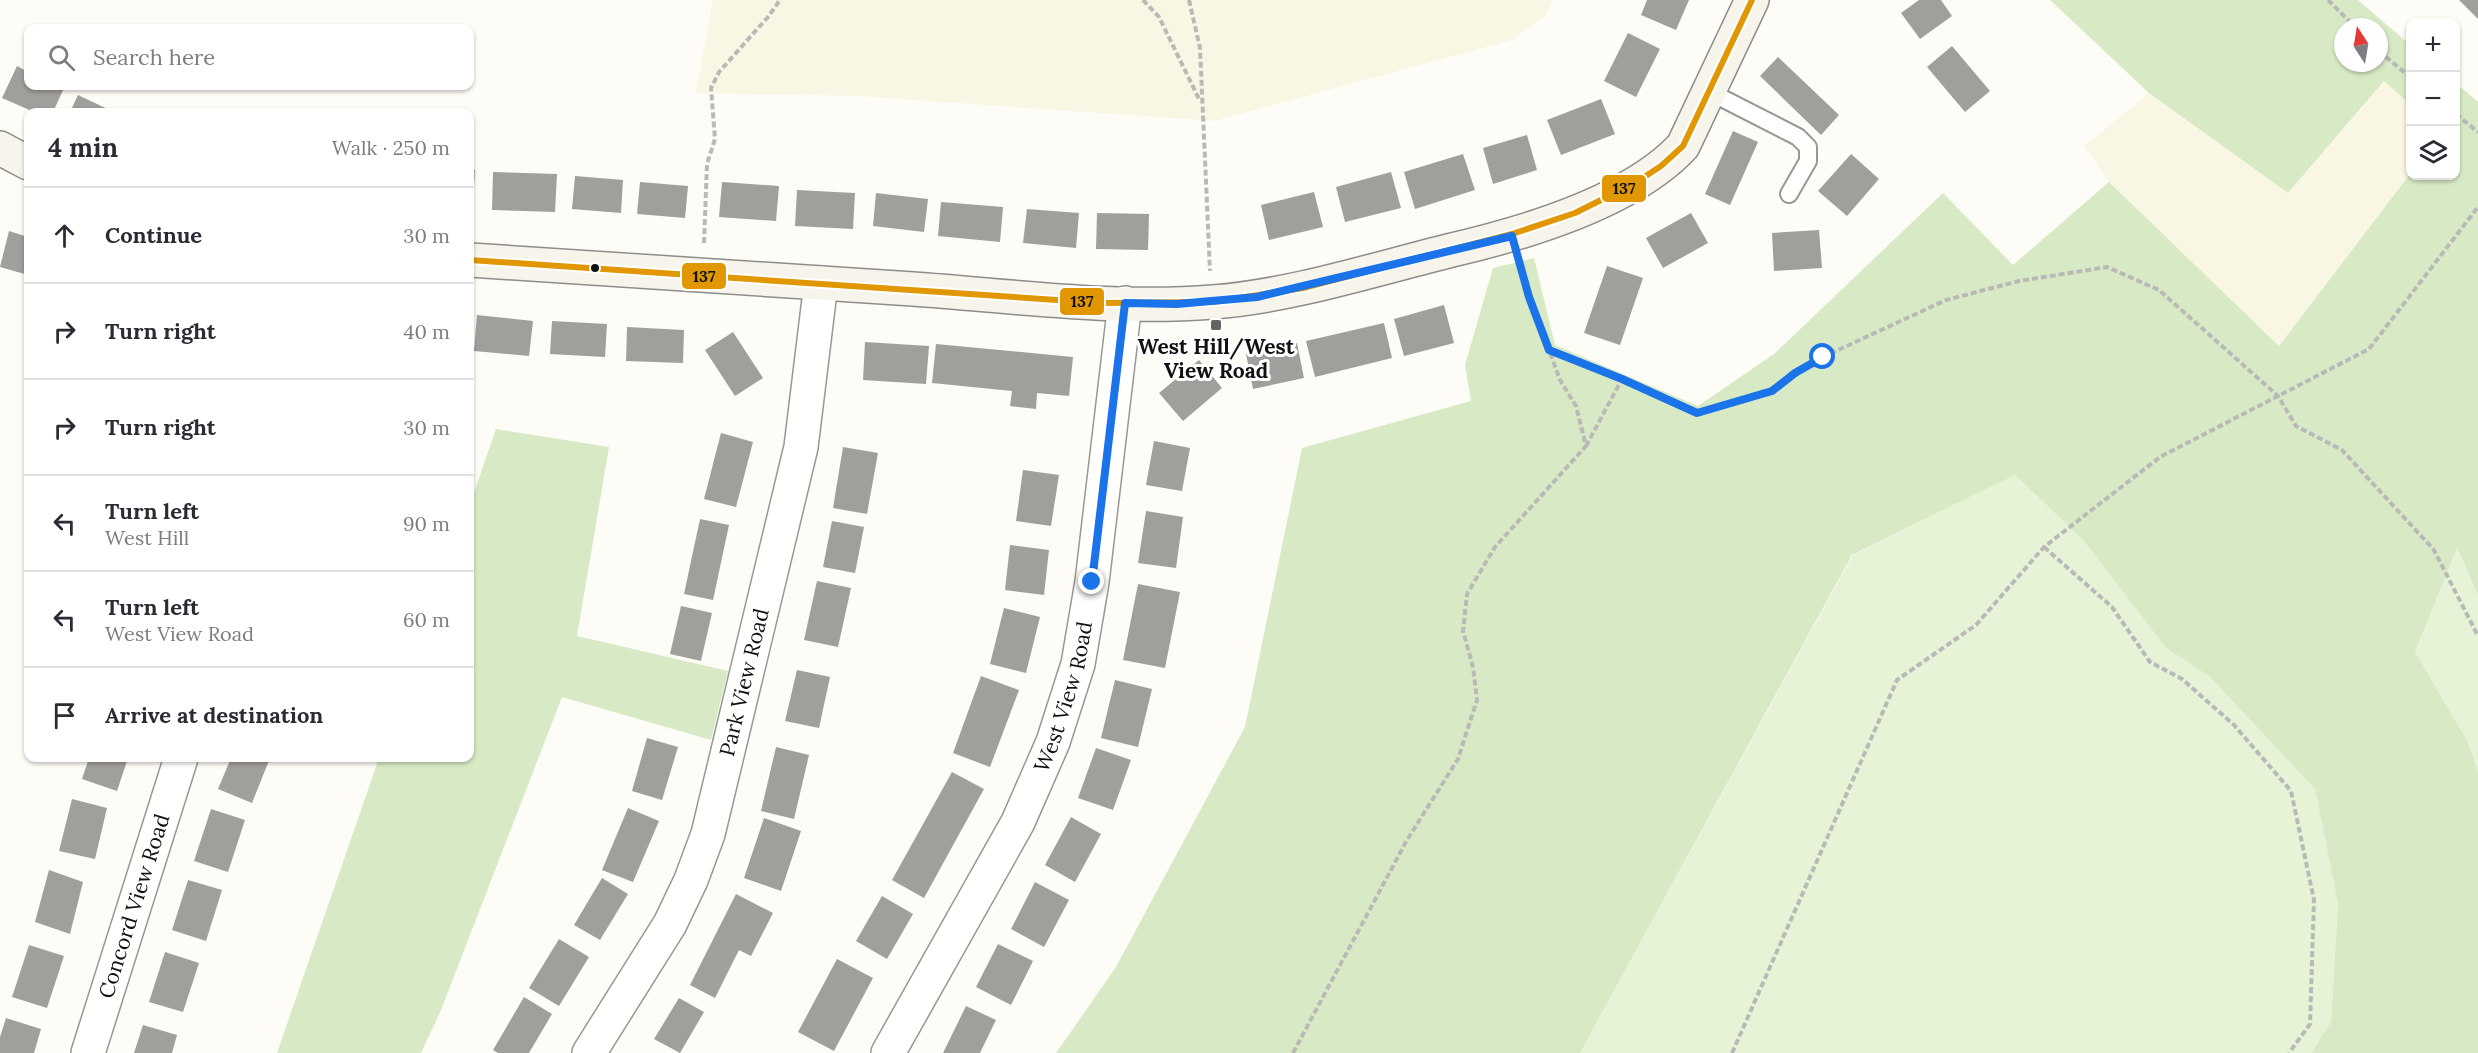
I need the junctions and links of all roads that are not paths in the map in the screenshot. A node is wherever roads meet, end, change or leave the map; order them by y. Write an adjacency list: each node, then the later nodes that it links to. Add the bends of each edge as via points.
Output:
1 (1752, 0): 2 (street)
2 (1708, 91): 5 (lane, via 1798,136 1808,147 1808,160); 8 (street, via 1683,146 1668,162 1573,214 1512,236 1257,297 1214,302)
3 (0, 148): 4 (street)
4 (24, 161)
5 (1789, 194)
6 (474, 261): 7 (street)
7 (821, 283): 8 (street); 11 (street, Park View Road, via 801,447 708,834 670,924)
8 (1125, 303): 12 (street, West View Road, via 1092,582 1078,664 1053,742 1018,822)
9 (180, 762): 10 (street, Concord View Road)
10 (88, 1053)
11 (589, 1053)
12 (888, 1053)

